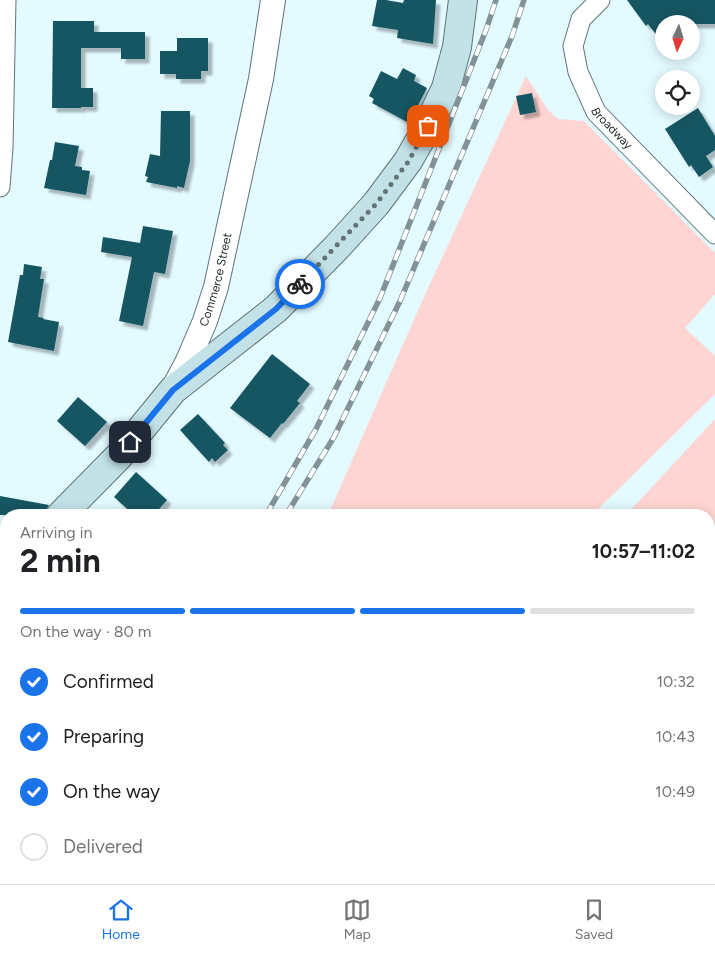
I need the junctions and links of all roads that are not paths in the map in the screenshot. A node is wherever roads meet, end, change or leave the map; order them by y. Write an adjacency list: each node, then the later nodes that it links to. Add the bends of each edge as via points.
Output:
1 (6, 0): 5 (street)
2 (273, 0): 7 (street, Commerce Street, via 261,79 216,287 205,321)
3 (463, 0): 7 (main road, via 457,47 446,88 408,162 376,204 276,309)
4 (600, 0): 6 (street, Broadway, via 581,19 573,46 578,72 596,112)
5 (0, 187)
6 (715, 234)
7 (173, 390): 8 (main road, Commerce Street, via 119,456)
8 (68, 509)

